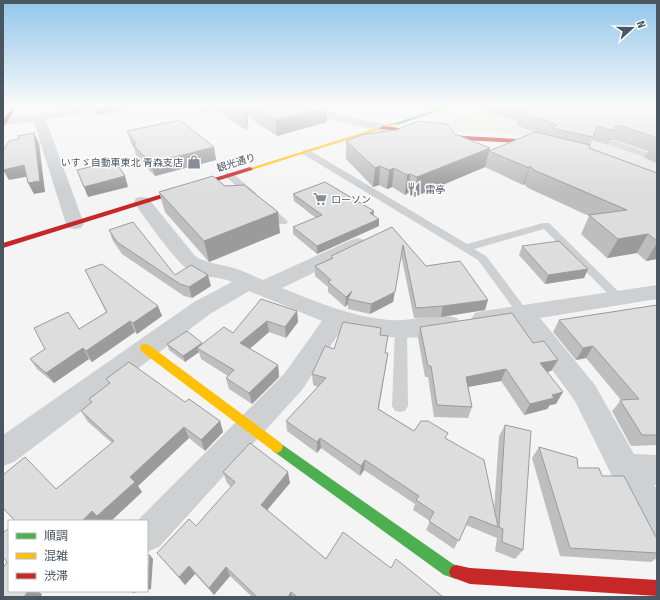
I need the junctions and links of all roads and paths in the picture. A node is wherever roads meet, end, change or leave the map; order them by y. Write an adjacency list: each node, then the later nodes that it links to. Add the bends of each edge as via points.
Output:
1 (44, 134): 13 (street)
2 (364, 134): 8 (main road, 観光通り)
3 (433, 134): 4 (main road)
4 (458, 137): 6 (lane); 7 (main road, via 519,141)
5 (612, 143): 9 (lane)
6 (471, 147)
7 (553, 148)
8 (306, 152): 10 (main road, 観光通り); 16 (lane)
9 (657, 159)
10 (230, 175): 11 (main road, 観光通り); 12 (lane)
11 (142, 202): 13 (main road, 観光通り); 17 (street, via 196,267 228,273)
12 (283, 222)
13 (75, 224): 15 (main road, 観光通り)
14 (378, 235): 17 (street)
15 (3, 246)
16 (465, 248): 19 (lane, via 546,225); 20 (lane, via 482,258)
17 (256, 285): 21 (street); 23 (street, via 202,308)
18 (657, 292): 19 (street)
19 (619, 298): 20 (street)
20 (523, 312): 22 (street, via 441,326); 27 (street, via 585,393)
21 (338, 316): 22 (street, via 366,324); 25 (street, via 293,382)
22 (401, 329): 24 (lane)
23 (145, 348): 25 (main road); 26 (street)
24 (400, 406)
25 (250, 428): 30 (street); 32 (main road, via 449,570)
26 (3, 452)
27 (625, 469): 28 (street); 29 (street)
28 (657, 470)
29 (657, 519)
30 (148, 533)
31 (657, 588): 32 (main road)
32 (539, 589)

